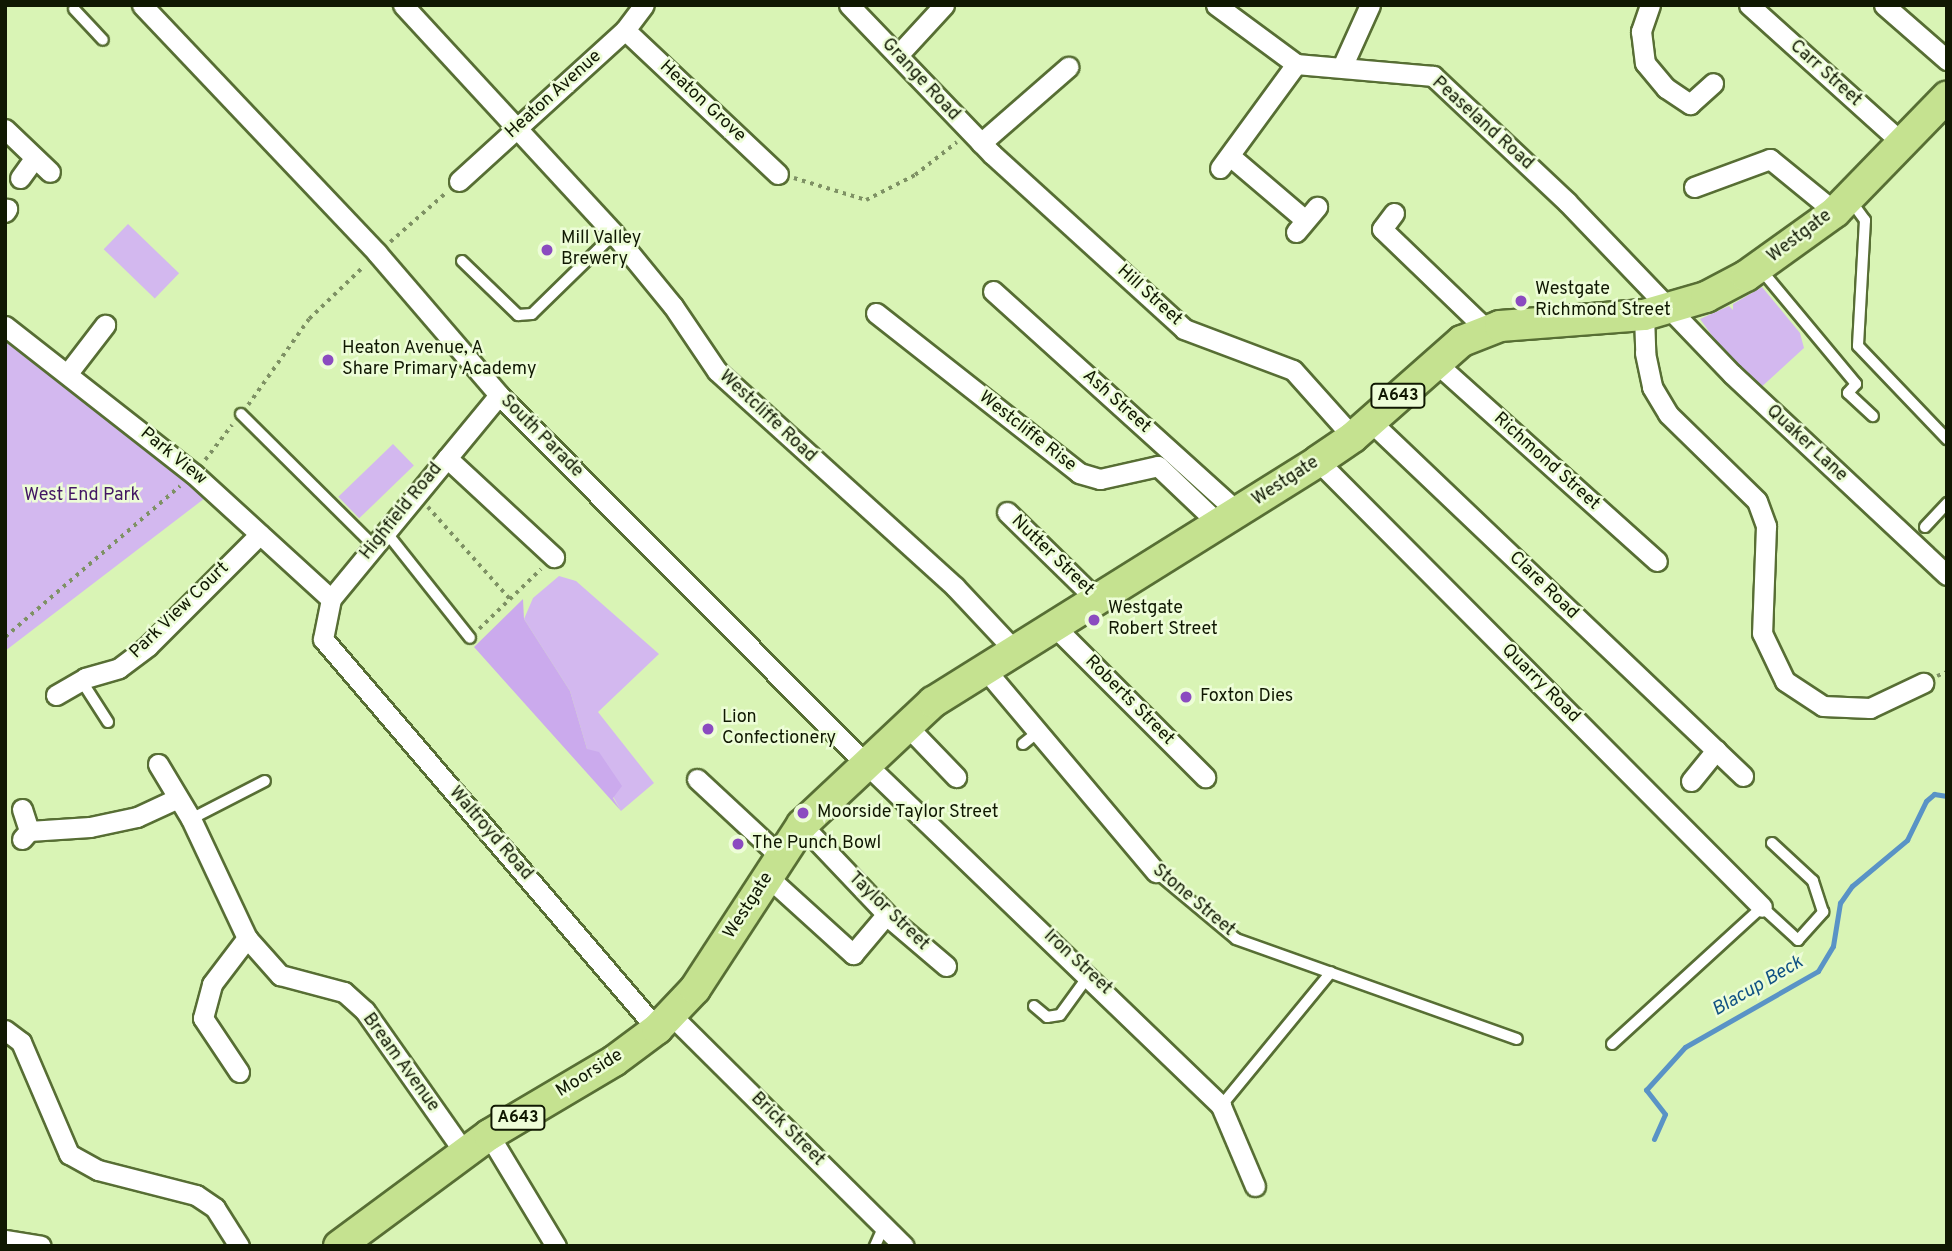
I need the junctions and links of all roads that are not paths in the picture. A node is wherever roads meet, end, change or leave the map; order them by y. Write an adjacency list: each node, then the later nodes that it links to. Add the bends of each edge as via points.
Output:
1 (142, 5): 45 (street, South Parade, via 377,253)
2 (403, 5): 21 (street, Westcliffe Road)
3 (644, 5): 12 (street, Heaton Avenue)
4 (849, 5): 14 (street, Grange Road)
5 (944, 5): 14 (street)
6 (1216, 5): 16 (street)
7 (1370, 5): 18 (street)
8 (1650, 5): 19 (street, via 1641,31 1645,63 1666,88 1690,104)
9 (1749, 5): 24 (street, Carr Street)
10 (1884, 5): 15 (street)
11 (74, 7): 13 (lane)
12 (625, 30): 21 (street, Heaton Avenue); 27 (street, Heaton Grove)
13 (103, 40)
14 (898, 55): 23 (street, Grange Road)
15 (1947, 60)
16 (1296, 64): 18 (street, Peaseland Road); 33 (street, via 1225,162)
17 (1068, 67): 23 (street)
18 (1342, 67): 38 (street, Peaseland Road, via 1433,76 1567,202)
19 (1713, 83)
20 (1947, 97): 24 (main road, Westgate / A643)
21 (518, 128): 29 (street, Heaton Avenue); 34 (street, Westcliffe Road)
22 (5, 129): 25 (street)
23 (980, 143): 48 (street, Hill Street, via 1184,329 1293,369)
24 (1902, 143): 31 (main road, Westgate / A643)
25 (33, 160): 26 (street); 28 (street)
26 (50, 172)
27 (778, 174)
28 (20, 178)
29 (459, 181)
30 (1694, 187): 31 (street, via 1770,159)
31 (1842, 205): 36 (main road, Westgate / A643); 49 (lane, via 1865,220 1858,346)
32 (1394, 213): 42 (street, via 1382,229)
33 (1306, 219)
34 (614, 234): 35 (lane, via 532,314 518,315); 66 (street, Westcliffe Road, via 673,306 717,371 955,587)
35 (462, 261)
36 (1759, 268): 38 (main road, Westgate / A643, via 1706,298); 47 (lane, via 1856,384 1848,393)
37 (993, 291): 54 (street, Ash Street)
38 (1657, 312): 42 (main road, Westgate / A643, via 1540,321); 60 (street, Quaker Lane, via 1732,374); 69 (street, via 1644,353 1652,387 1668,414 1757,501 1766,526 1762,633 1785,681 1823,706 1870,708)
39 (876, 313): 54 (street, Westcliffe Rise, via 1079,473 1100,479 1158,466)
40 (105, 325): 44 (street)
41 (5, 326): 44 (street, Park View)
42 (1488, 331): 43 (main road, Westgate / A643, via 1462,341)
43 (1435, 362): 48 (main road, Westgate / A643); 59 (street, Richmond Street)
44 (68, 373): 56 (street, Park View, via 194,474)
45 (499, 395): 50 (street, Highfield Road); 75 (street, South Parade)
46 (241, 414): 57 (lane)
47 (1872, 416)
48 (1362, 429): 51 (main road, Westgate / A643); 73 (street, Clare Road)
49 (1947, 439)
50 (447, 458): 57 (street, Highfield Road); 58 (street)
51 (1318, 461): 54 (main road, Westgate / A643); 89 (street, Quarry Road)
52 (1947, 503): 55 (lane)
53 (1007, 512): 62 (street, Nutter Street)
54 (1229, 519): 62 (main road, Westgate / A643)
55 (1925, 527)
56 (260, 534): 61 (street, Park View); 68 (street, Park View Court, via 148,646 120,668)
57 (380, 539): 61 (street, Highfield Road); 64 (lane)
58 (554, 557)
59 (1657, 561)
60 (1947, 575)
61 (331, 599): 65 (street, Highfield Road)
62 (1097, 600): 63 (main road, Westgate / A643)
63 (1054, 626): 66 (main road, Westgate / A643); 77 (street, Roberts Street)
64 (470, 638)
65 (323, 639): 97 (street, Waltroyd Road)
66 (1015, 651): 67 (main road, Westgate / A643)
67 (984, 668): 72 (main road, Westgate / A643, via 933,702); 88 (street, Stone Street, via 1030,738)
68 (81, 680): 70 (street, Park View Court); 71 (lane)
69 (1923, 683)
70 (56, 695)
71 (108, 722)
72 (907, 726): 75 (main road, Westgate / A643); 78 (street)
73 (1716, 750): 76 (street, Clare Road); 81 (street)
74 (158, 764): 82 (street, Bream Avenue)
75 (866, 764): 85 (main road, Westgate / A643); 94 (street, Iron Street)
76 (1743, 776)
77 (1205, 777)
78 (956, 778)
79 (697, 779): 87 (street)
80 (265, 781): 84 (lane)
81 (1691, 781)
82 (178, 799): 83 (street, via 137,817 25,835); 84 (street, Bream Avenue)
83 (22, 809)
84 (191, 820): 91 (street, Bream Avenue)
85 (802, 825): 87 (main road, Westgate / A643); 90 (street, Taylor Street)
86 (1772, 843): 89 (lane, via 1813,881 1823,912 1798,940)
87 (774, 867): 90 (street, via 853,954); 95 (main road, Westgate / A643)
88 (1156, 872): 93 (lane, Stone Street, via 1236,939)
89 (1762, 907): 100 (lane)
90 (886, 915): 92 (street, Taylor Street)
91 (247, 938): 101 (street, via 212,984 203,1018); 104 (street, Bream Avenue, via 280,975 344,992 365,1011)
92 (946, 966)
93 (1331, 972): 99 (lane, Stone Street); 102 (lane)
94 (1089, 975): 96 (lane, via 1060,1015 1047,1017); 102 (street, Iron Street)
95 (695, 989): 97 (main road, Moorside / A643)
96 (1034, 1006)
97 (664, 1022): 103 (main road, Moorside / A643, via 614,1061); 106 (street, Brick Street)
98 (5, 1030): 109 (street, via 21,1042 69,1154 98,1170 196,1195 215,1208)
99 (1517, 1039)
100 (1612, 1044)
101 (239, 1072)
102 (1221, 1106): 105 (street, Iron Street)
103 (489, 1135): 104 (main road, Moorside / A643); 111 (street)
104 (464, 1153): 110 (main road, Moorside / A643)
105 (1255, 1186)
106 (884, 1226): 112 (lane); 113 (street, Brick Street)
107 (5, 1240): 108 (street)
108 (41, 1246)
109 (239, 1246)
110 (339, 1246)
111 (556, 1246)
112 (875, 1246)
113 (904, 1246)

